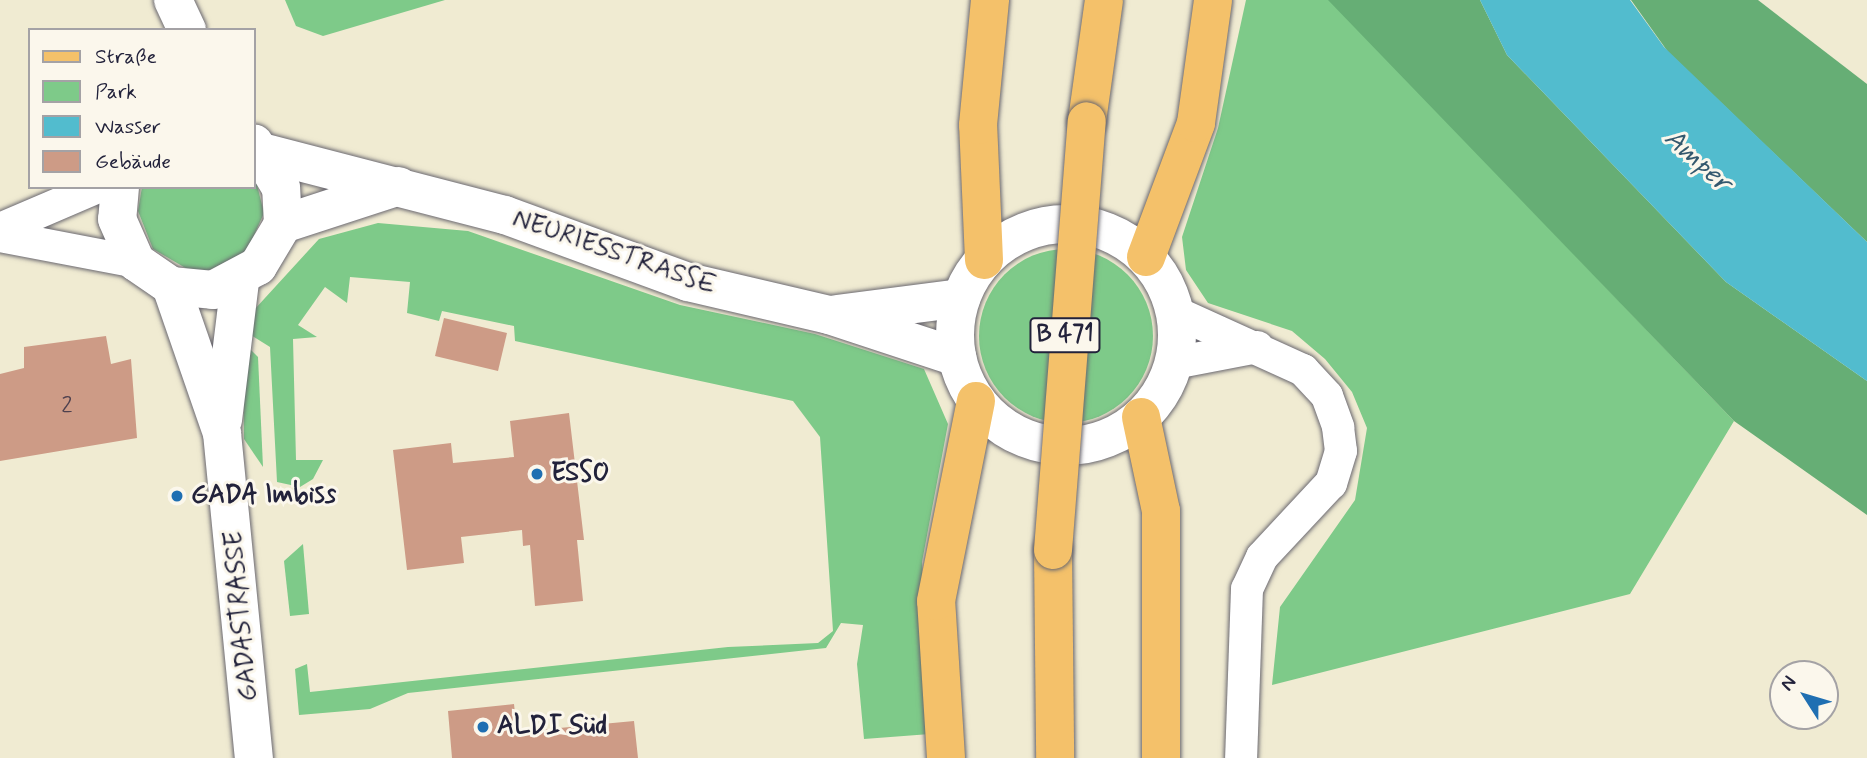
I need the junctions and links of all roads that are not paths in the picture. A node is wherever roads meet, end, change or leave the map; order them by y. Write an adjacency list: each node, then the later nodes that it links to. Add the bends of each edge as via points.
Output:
1 (171, 0): 5 (street); 6 (street)
2 (990, 0): 15 (main road, via 978,125)
3 (1104, 0): 30 (main road, B 471, bridge, via 1087,121 1053,550)
4 (1213, 0): 14 (main road, via 1196,123)
5 (163, 28)
6 (186, 28)
7 (259, 148): 8 (street, NEURIESSTRASSE); 11 (street, via 281,188)
8 (399, 186): 11 (street); 21 (street, NEURIESSTRASSE, via 505,215 688,282)
9 (93, 189): 12 (street)
10 (120, 189): 16 (street, via 117,219)
11 (283, 224): 17 (street, via 258,266)
12 (0, 229)
13 (0, 236): 16 (street)
14 (1146, 257): 15 (street, via 1116,236 1082,225 1046,226 1012,237); 20 (street)
15 (984, 260): 19 (street)
16 (136, 262): 18 (street)
17 (240, 281): 18 (street, via 213,290); 27 (street, GADASTRASSE)
18 (171, 286): 27 (street, GADASTRASSE)
19 (961, 298): 21 (street, NEURIESSTRASSE); 23 (street)
20 (1175, 312): 22 (street); 24 (street)
21 (829, 315): 23 (street, NEURIESSTRASSE)
22 (1257, 346): 24 (street); 32 (street, via 1303,370 1327,396 1341,451 1331,483 1262,557 1247,589)
23 (957, 357): 25 (street)
24 (1174, 363): 26 (street)
25 (976, 401): 26 (street, via 1025,438 1074,446 1110,438); 29 (main road, via 936,601)
26 (1141, 417): 31 (main road, via 1161,511)
27 (222, 433): 28 (street, GADASTRASSE)
28 (254, 758)
29 (946, 758)
30 (1055, 758)
31 (1161, 758)
32 (1241, 758)

